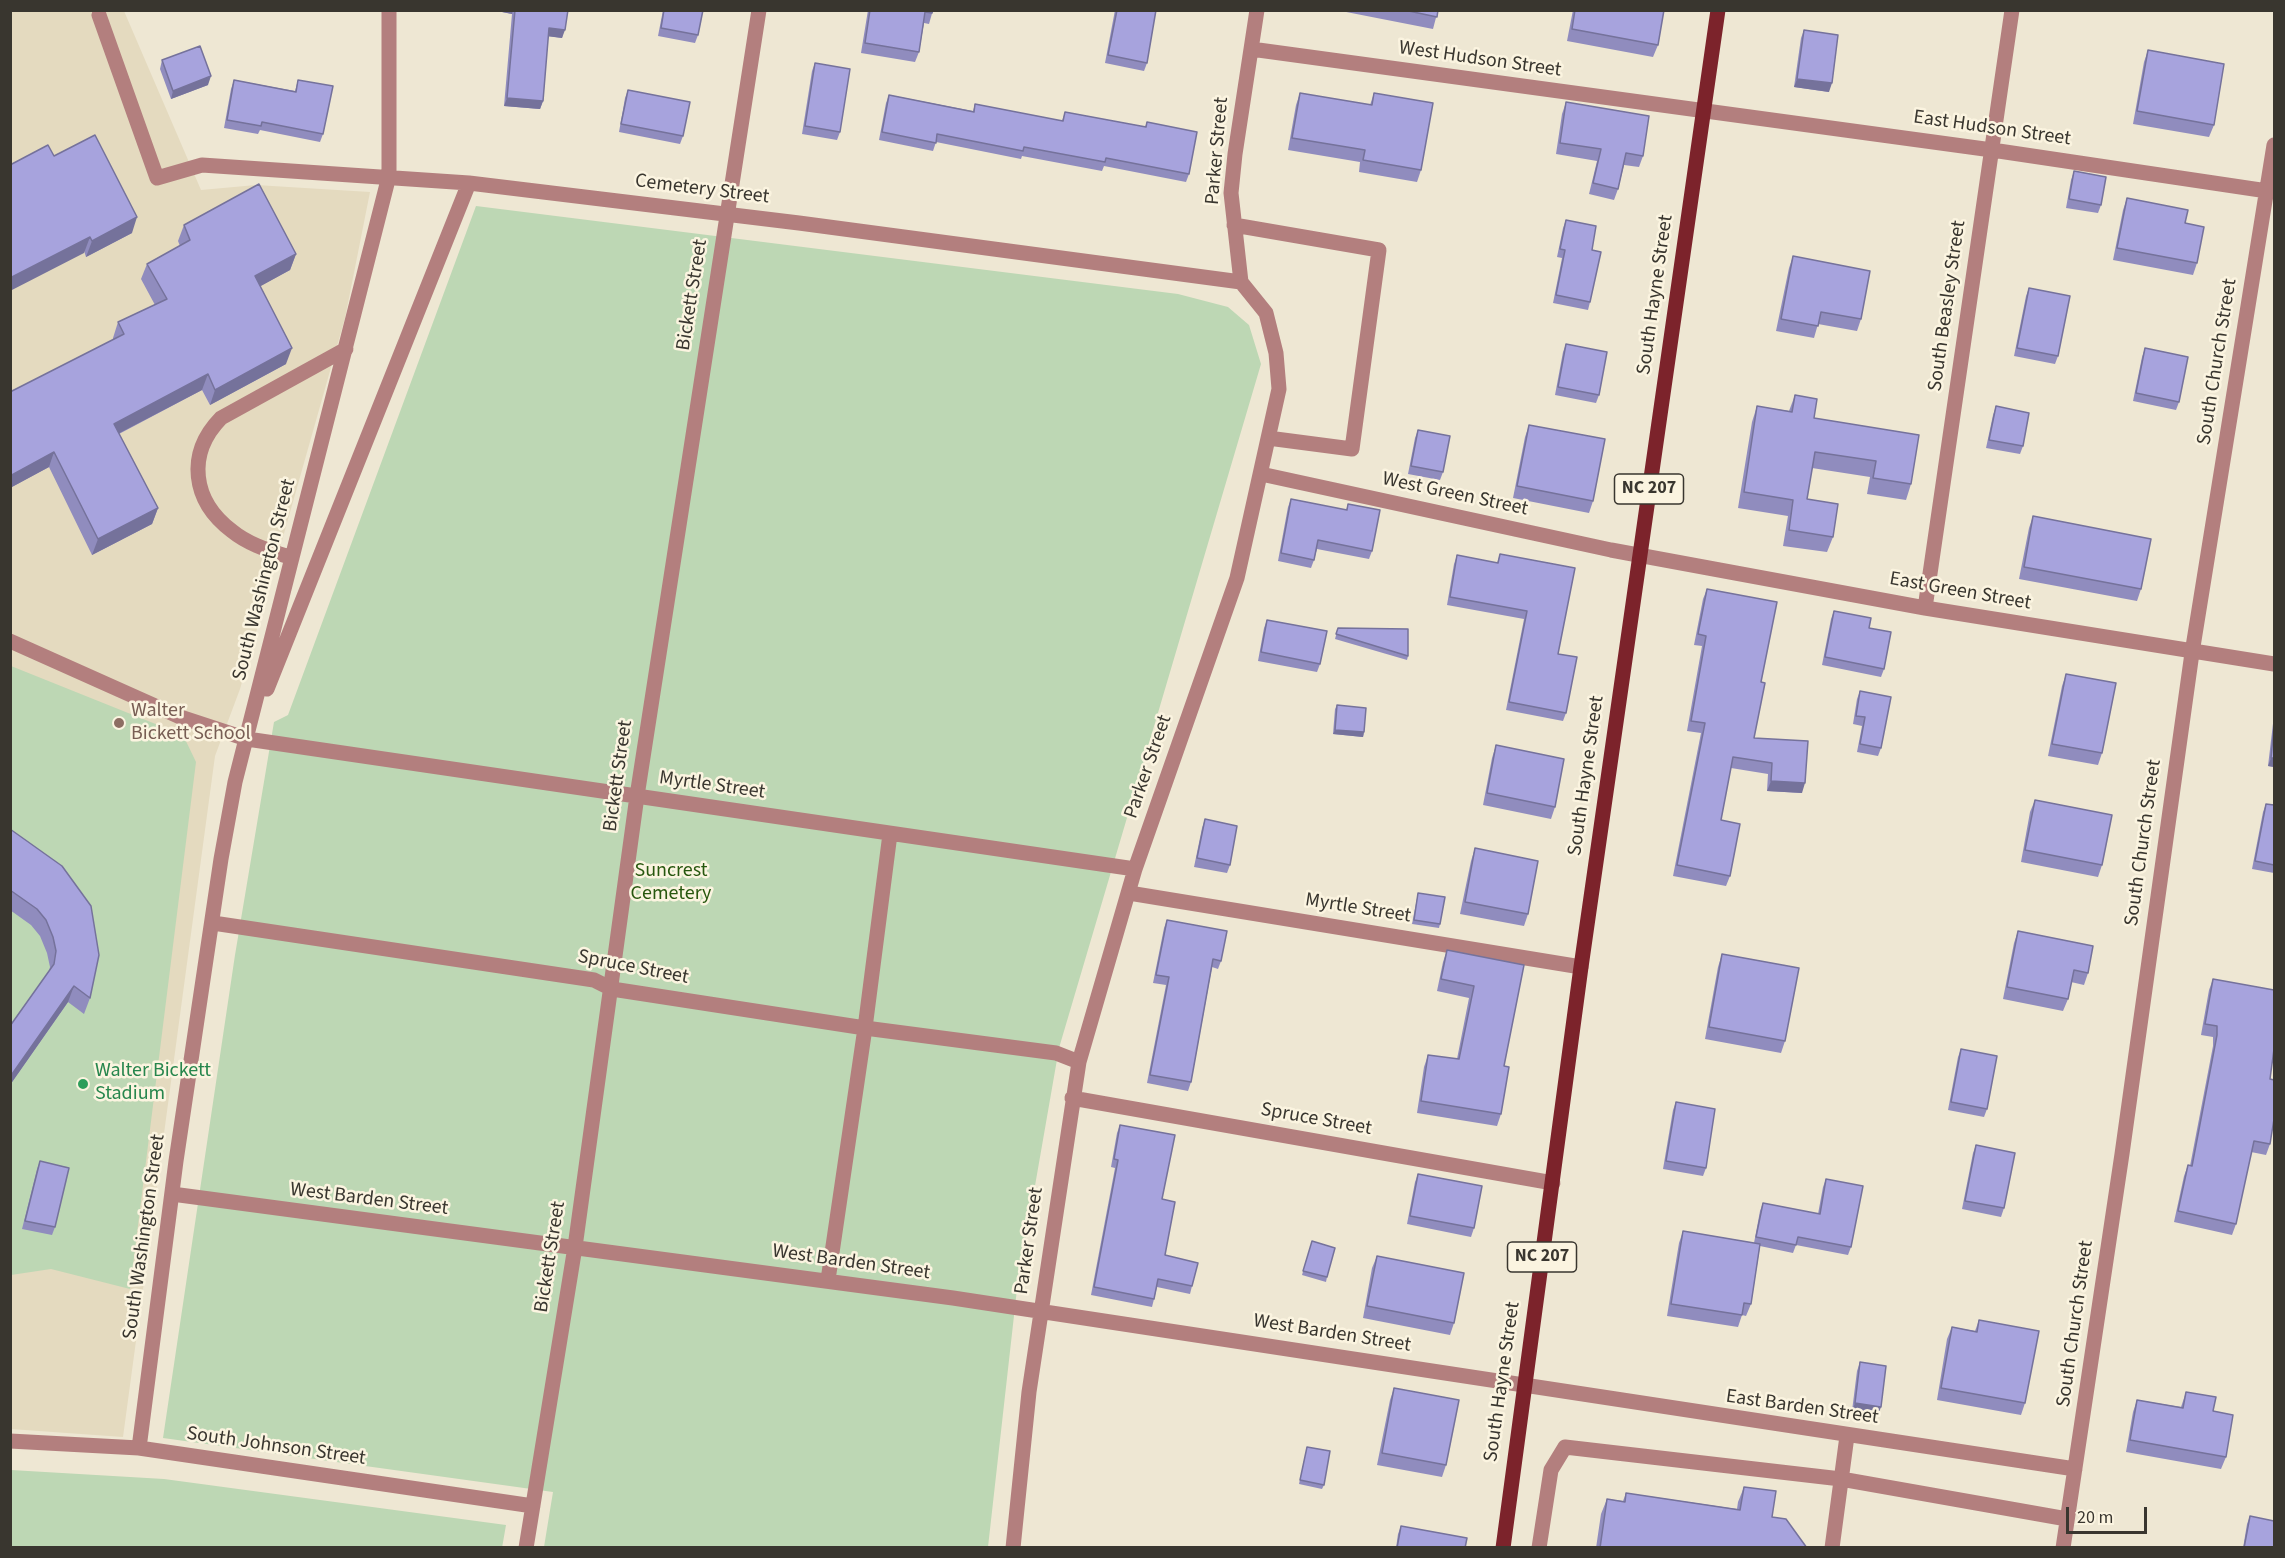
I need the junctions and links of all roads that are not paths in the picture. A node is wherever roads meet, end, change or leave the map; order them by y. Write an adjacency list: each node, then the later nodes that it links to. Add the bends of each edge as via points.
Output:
1 (389, 10): 11 (street, South Washington Street)
2 (759, 10): 14 (street, Bickett Street)
3 (1257, 10): 7 (street, Parker Street)
4 (1718, 10): 8 (main road, South Hayne Street / NC 207)
5 (2012, 10): 10 (street, South Beasley Street)
6 (99, 15): 11 (street, Cemetery Street, via 157,178 202,165)
7 (1251, 49): 8 (street, West Hudson Street); 15 (street, Parker Street, via 1234,154)
8 (1703, 111): 10 (street, East Hudson Street); 20 (main road, South Hayne Street / NC 207)
9 (2274, 145): 13 (street, South Church Street)
10 (1992, 150): 13 (street, East Hudson Street); 22 (street, South Beasley Street)
11 (389, 176): 12 (street, Cemetery Street); 17 (street, South Washington Street)
12 (469, 183): 14 (street, Cemetery Street); 26 (street)
13 (2271, 192): 24 (street, South Church Street)
14 (728, 215): 16 (street, Cemetery Street); 27 (street, Bickett Street)
15 (1234, 225): 16 (street, Parker Street); 18 (street, via 1379,250 1352,449)
16 (1241, 282): 18 (street, Parker Street, via 1266,313 1276,353 1279,389)
17 (346, 349): 21 (street, South Washington Street); 21 (street, via 221,418 207,433 200,450 201,490 210,510 232,531 258,547)
18 (1268, 438): 19 (street, Parker Street)
19 (1261, 474): 20 (street, West Green Street); 29 (street, Parker Street, via 1237,578)
20 (1640, 555): 22 (street, East Green Street); 32 (main road, South Hayne Street / NC 207)
21 (292, 558): 26 (street, South Washington Street)
22 (1925, 608): 24 (street, East Green Street)
23 (10, 641): 26 (street, Myrtle Street, via 180,717)
24 (2192, 653): 25 (street, East Green Street); 46 (street, South Church Street)
25 (2274, 664)
26 (247, 739): 27 (street, Myrtle Street); 31 (street, South Washington Street, via 227,826)
27 (637, 796): 28 (street, Myrtle Street); 33 (street, Bickett Street)
28 (890, 834): 29 (street, Myrtle Street); 34 (street)
29 (1135, 869): 30 (street, Parker Street)
30 (1129, 893): 32 (street, Myrtle Street); 35 (street, Parker Street)
31 (213, 923): 33 (street, Spruce Street, via 594,980); 38 (street, South Washington Street)
32 (1581, 967): 37 (main road, South Hayne Street / NC 207)
33 (612, 989): 34 (street, Spruce Street); 39 (street, Bickett Street)
34 (866, 1028): 35 (street, Spruce Street, via 1056,1053); 40 (street)
35 (1079, 1062): 36 (street, Parker Street)
36 (1072, 1098): 37 (street, Spruce Street); 41 (street, Parker Street)
37 (1552, 1183): 42 (main road, South Hayne Street / NC 207)
38 (172, 1194): 39 (street, West Barden Street); 45 (street, South Washington Street)
39 (575, 1247): 40 (street, West Barden Street); 48 (street, Bickett Street)
40 (828, 1280): 41 (street, West Barden Street)
41 (1042, 1311): 42 (street, West Barden Street); 51 (street, Parker Street, via 1029,1392)
42 (1522, 1386): 43 (street, East Barden Street); 52 (main road, South Hayne Street / NC 207)
43 (1847, 1436): 46 (street, East Barden Street); 47 (street)
44 (10, 1442): 45 (street, South Johnson Street)
45 (139, 1448): 48 (street, South Johnson Street)
46 (2075, 1469): 49 (street, South Church Street)
47 (1841, 1479): 49 (street); 53 (street, via 1565,1447 1551,1470); 54 (street)
48 (533, 1506): 50 (street, Bickett Street)
49 (2067, 1520): 55 (street, South Church Street)
50 (526, 1548)
51 (1013, 1548)
52 (1503, 1548)
53 (1539, 1548)
54 (1832, 1548)
55 (2063, 1548)

